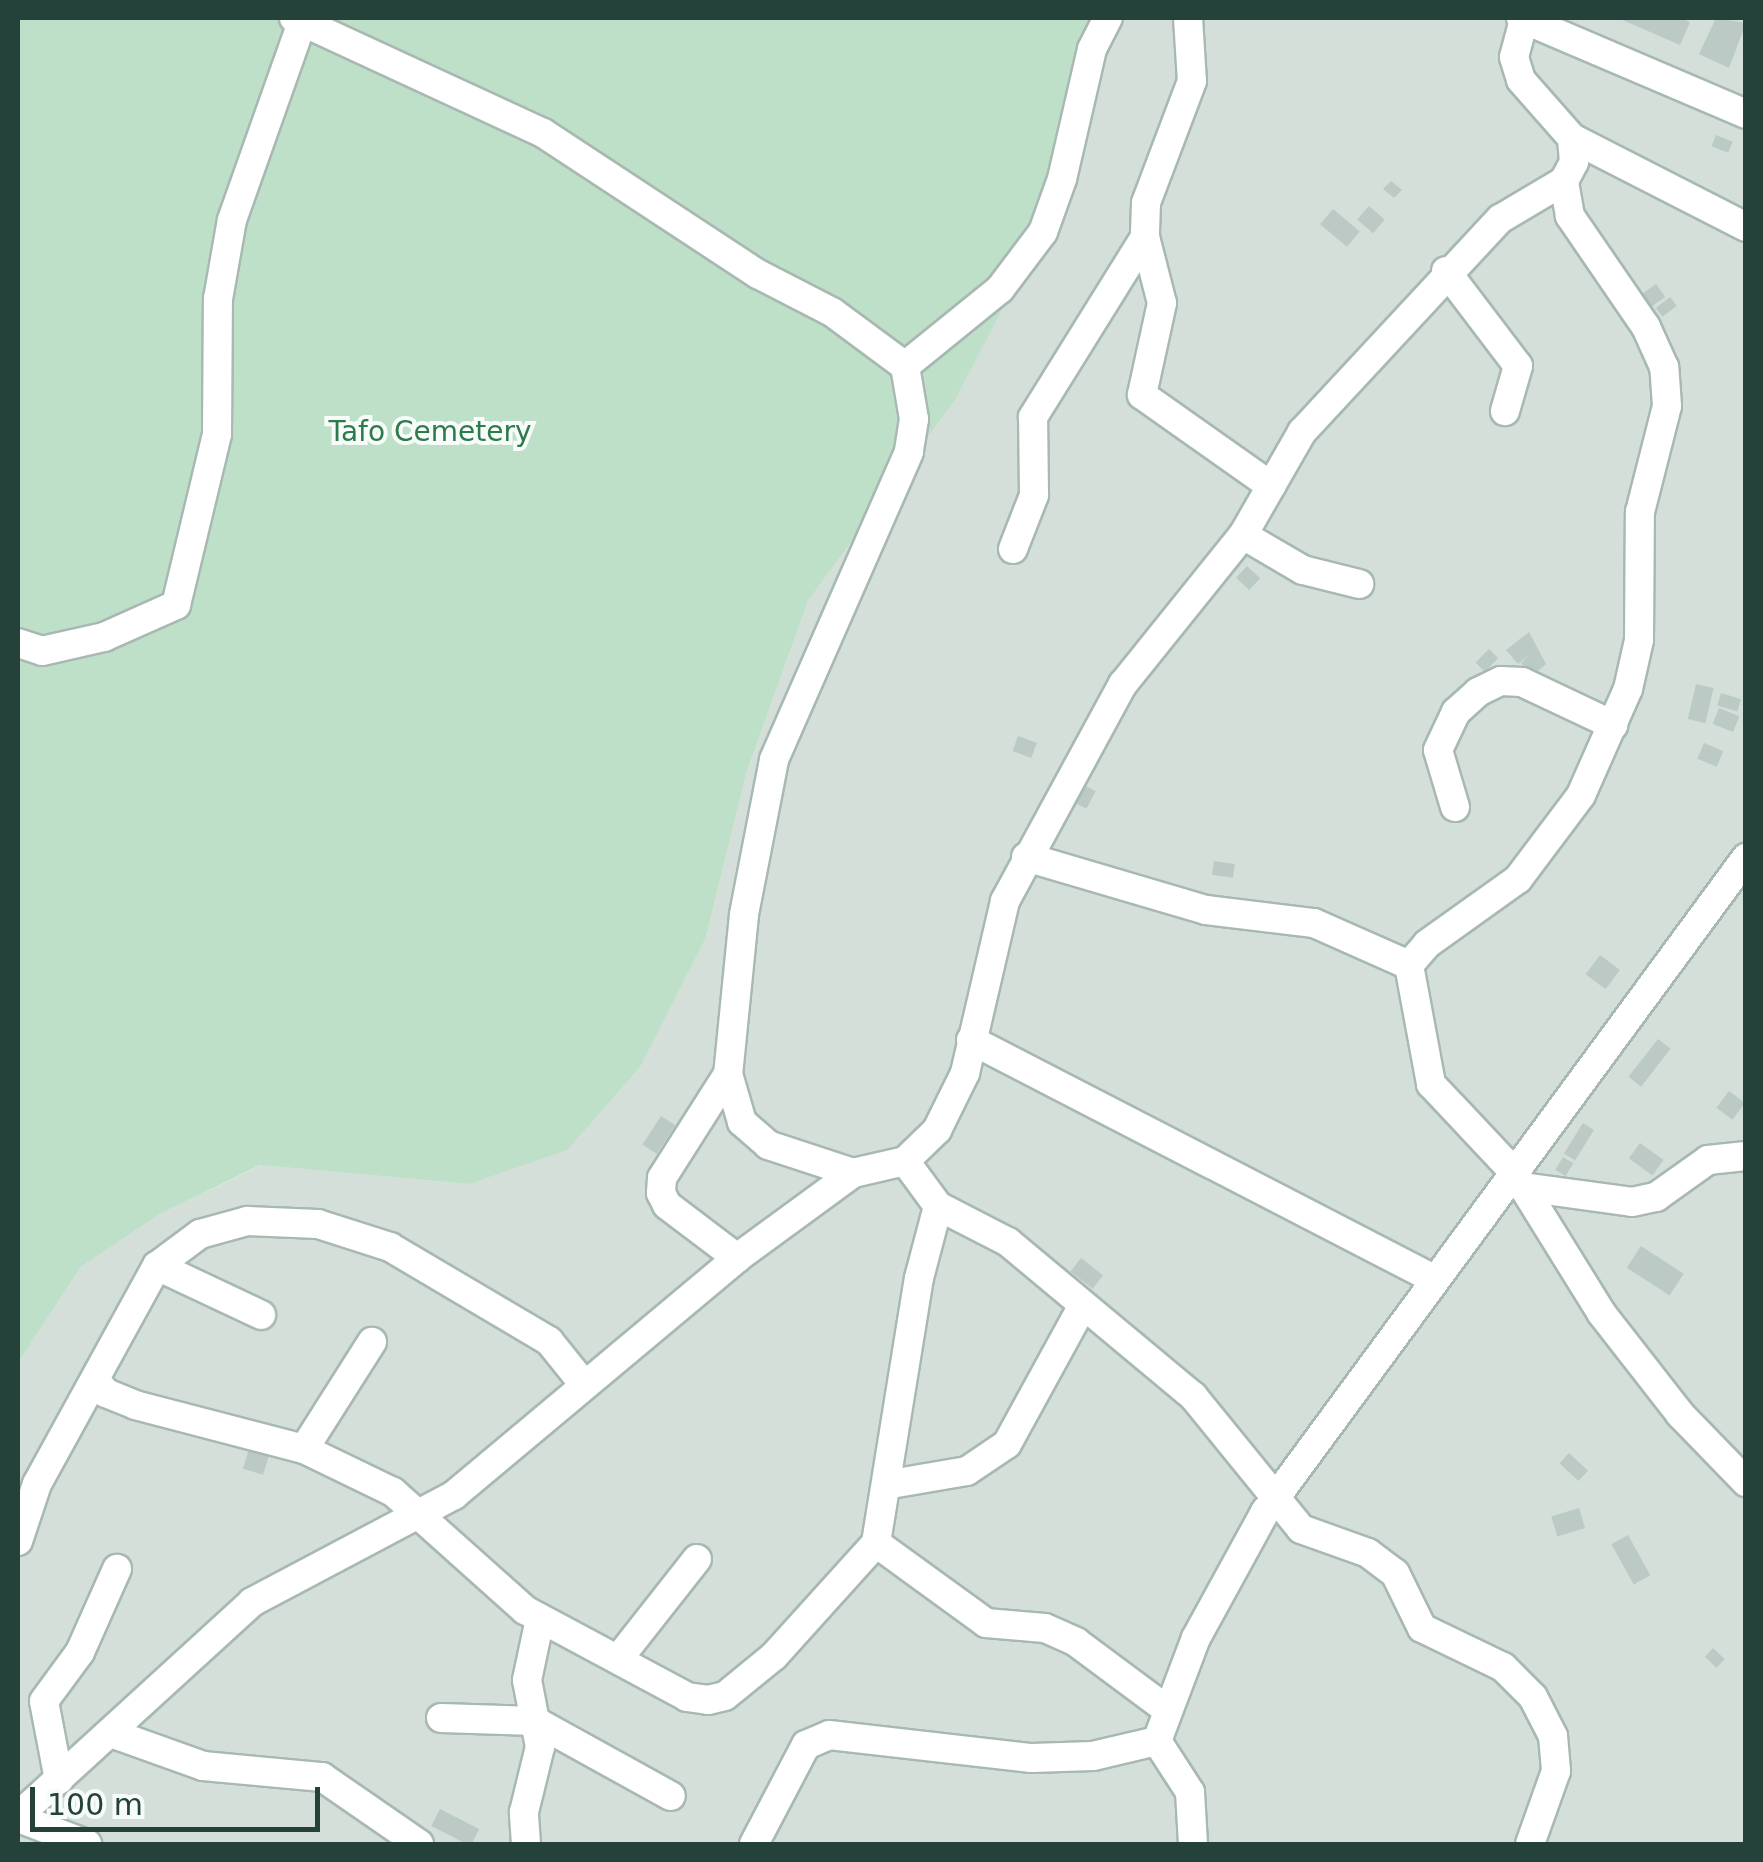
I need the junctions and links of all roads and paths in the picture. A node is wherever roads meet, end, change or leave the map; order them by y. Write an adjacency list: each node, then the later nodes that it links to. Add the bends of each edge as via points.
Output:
1 (1108, 18): 11 (street, via 1092,49 1073,140 1043,232 1000,289)
2 (1188, 18): 9 (street, via 1192,81 1146,203)
3 (1522, 18): 5 (street); 6 (street, via 1514,58 1521,80)
4 (298, 20): 11 (street, via 543,133 758,274 832,312); 17 (street, via 232,220 218,299 218,434 176,606 42,652)
5 (1746, 114)
6 (1572, 138): 7 (street, via 1574,162); 8 (street)
7 (1564, 182): 10 (street, via 1500,219); 18 (street, via 1570,216 1646,327 1664,368 1667,406 1640,512 1639,640)
8 (1746, 227)
9 (1145, 236): 13 (street, via 1162,302 1142,395); 15 (street, via 1033,417 1034,495)
10 (1446, 270): 12 (street, via 1518,366); 13 (street, via 1302,432)
11 (905, 366): 24 (street, via 914,418 909,452 774,760 744,915)
12 (1505, 411)
13 (1271, 486): 14 (street)
14 (1243, 535): 16 (street, via 1302,570); 20 (street, via 1123,684)
15 (1013, 549)
16 (1359, 584)
17 (18, 643)
18 (1613, 725): 19 (street, via 1522,682 1501,680 1456,712 1438,750); 22 (street, via 1581,795 1518,879)
19 (1454, 807)
20 (1026, 857): 22 (street, via 1206,910 1284,914); 23 (street, via 1005,901)
21 (1746, 858): 28 (street)
22 (1409, 964): 28 (street, via 1431,1084)
23 (971, 1040): 26 (street, via 952,1106); 32 (street)
24 (728, 1074): 27 (street, via 742,1122 768,1145); 30 (street, via 662,1178 661,1194 667,1206)
25 (1746, 1156): 28 (street, via 1708,1160 1656,1196 1632,1202)
26 (905, 1162): 27 (street); 29 (street)
27 (853, 1173): 30 (street)
28 (1519, 1180): 32 (street); 39 (street, via 1602,1314 1680,1414)
29 (938, 1206): 33 (street, via 1008,1242); 40 (street, via 903,1366)
30 (737, 1258): 37 (street, via 618,1362)
31 (157, 1266): 34 (street); 36 (street); 37 (street, via 200,1234 247,1221 318,1224 390,1247 455,1285 549,1342)
32 (1432, 1278): 41 (street)
33 (1082, 1307): 40 (street, via 1007,1444 967,1471); 41 (street, via 1193,1396)
34 (261, 1315)
35 (372, 1342): 38 (street)
36 (97, 1382): 38 (street, via 106,1394 135,1404); 43 (street, via 37,1484)
37 (582, 1382): 42 (street, via 502,1456)
38 (304, 1448): 42 (street, via 393,1492)
39 (1746, 1482)
40 (891, 1484): 44 (street)
41 (1276, 1498): 49 (street, via 1196,1638); 63 (street, via 1301,1529 1368,1553 1395,1573 1422,1628 1503,1668 1533,1697 1546,1715 1556,1771)
42 (421, 1516): 47 (street); 52 (street, via 310,1566 252,1602)
43 (18, 1541)
44 (876, 1543): 48 (street, via 774,1656 725,1696 687,1697); 49 (street, via 986,1624 1045,1628 1076,1642)
45 (697, 1558): 48 (street)
46 (116, 1569): 54 (street, via 80,1652 44,1701)
47 (540, 1619): 48 (street); 51 (street, via 527,1680)
48 (619, 1658)
49 (1165, 1708): 53 (street)
50 (441, 1718): 51 (street)
51 (535, 1722): 55 (street); 60 (street, via 540,1747 524,1812)
52 (111, 1733): 54 (street); 59 (street, via 203,1766 322,1776)
53 (1158, 1741): 61 (street, via 1093,1756 1032,1758 830,1735 806,1746); 62 (street, via 1190,1792)
54 (59, 1780): 56 (street)
55 (672, 1796)
56 (18, 1817): 57 (street)
57 (56, 1839): 58 (street)
58 (87, 1844)
59 (419, 1844)
60 (526, 1844)
61 (754, 1844)
62 (1193, 1844)
63 (1530, 1844)

